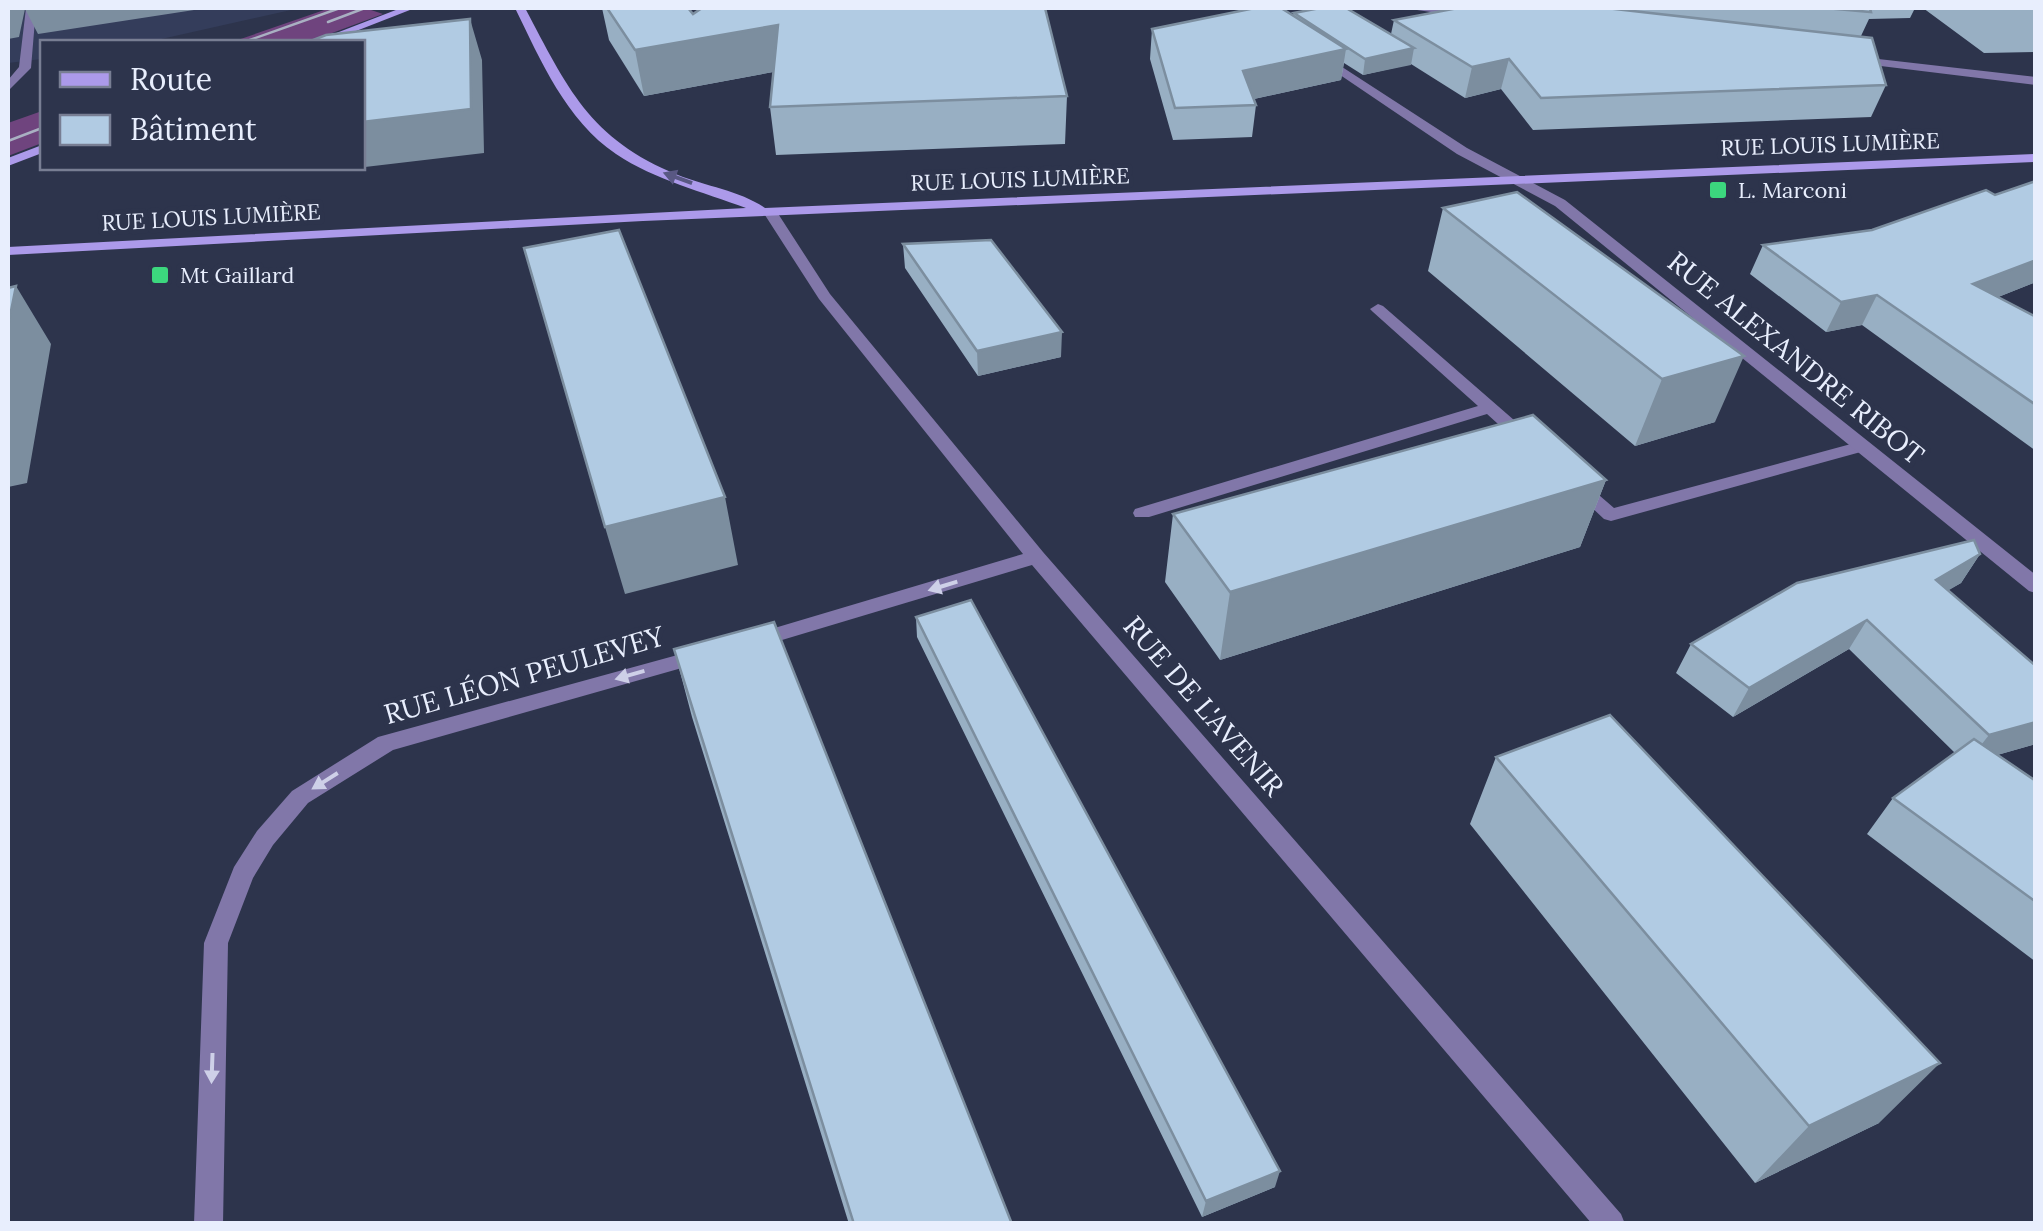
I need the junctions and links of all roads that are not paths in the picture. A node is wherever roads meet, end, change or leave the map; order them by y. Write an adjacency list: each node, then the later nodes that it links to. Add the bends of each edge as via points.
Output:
1 (31, 8): 10 (street, via 25,68)
2 (410, 8): 6 (main road)
3 (520, 8): 15 (main road, one-way to 3, via 620,152 591,126)
4 (1408, 8): 5 (street)
5 (1482, 16)
6 (324, 40)
7 (1312, 52): 14 (street, RUE ALEXANDRE RIBOT)
8 (1845, 59): 9 (street)
9 (2036, 82)
10 (8, 87)
11 (40, 150): 13 (main road)
12 (2036, 158): 14 (main road, RUE LOUIS LUMIÈRE)
13 (8, 162)
14 (1518, 180): 15 (main road, RUE LOUIS LUMIÈRE); 19 (street, RUE ALEXANDRE RIBOT, via 1560,203)
15 (770, 212): 16 (main road, RUE LOUIS LUMIÈRE); 23 (street, RUE DE L'AVENIR, via 824,296)
16 (8, 250)
17 (1378, 309): 18 (street)
18 (1489, 408): 20 (street); 22 (street)
19 (1862, 446): 21 (street, via 1611,515); 24 (street, RUE ALEXANDRE RIBOT)
20 (1544, 456)
21 (1570, 479)
22 (1142, 513)
23 (1036, 557): 25 (street, RUE LÉON PEULEVEY, one-way to 25, via 386,743 300,797 242,874 216,943); 26 (street, RUE DE L'AVENIR)
24 (2036, 586)
25 (208, 1224)
26 (1611, 1224)

